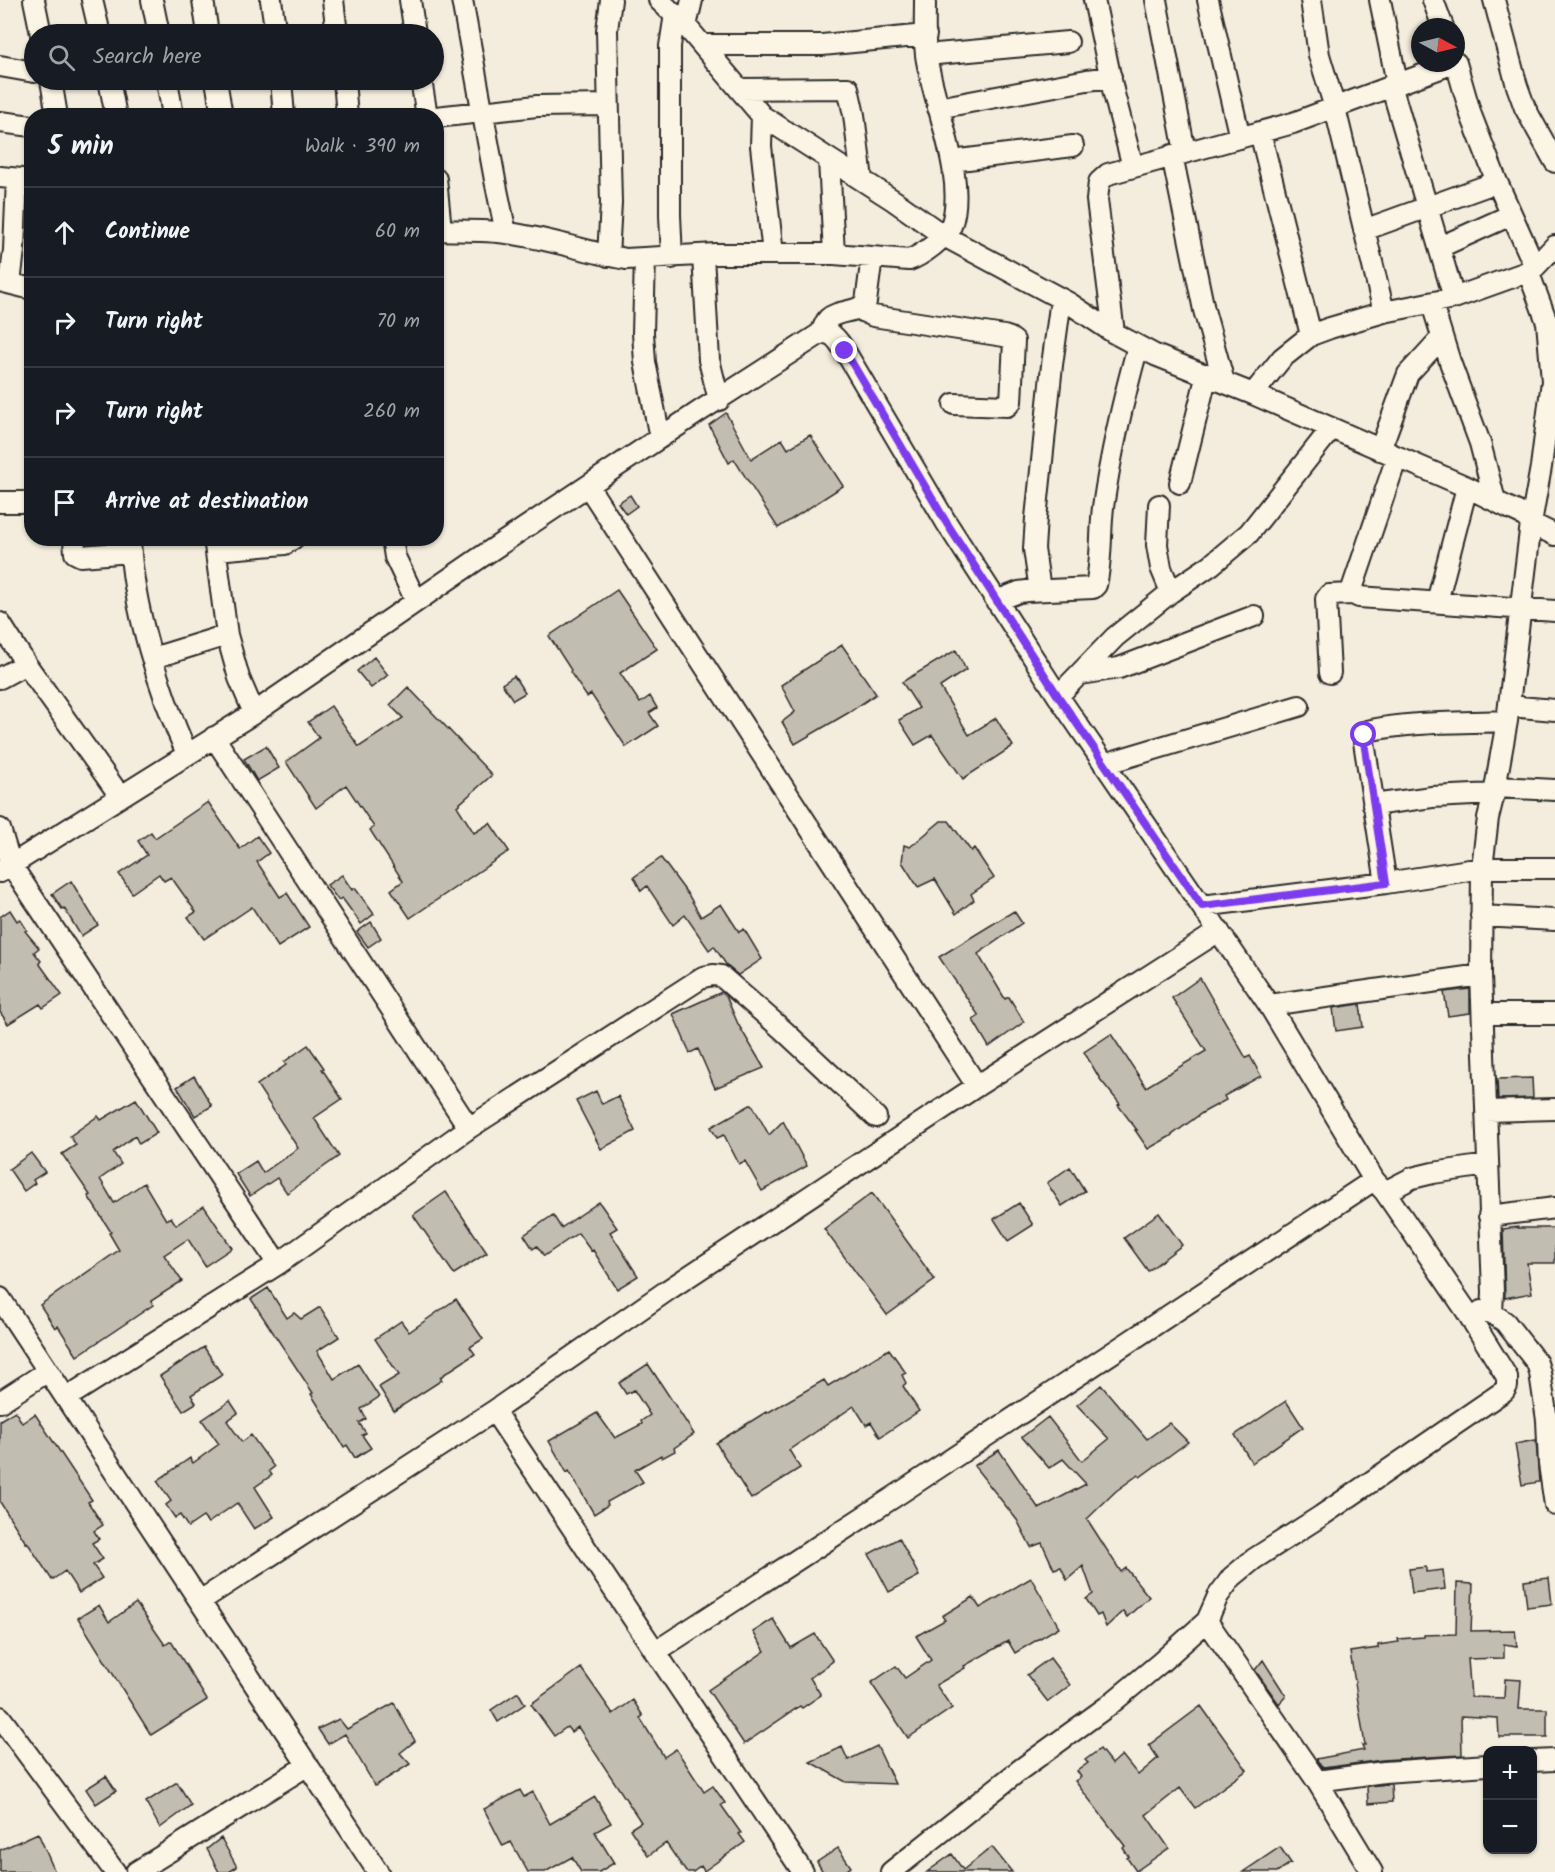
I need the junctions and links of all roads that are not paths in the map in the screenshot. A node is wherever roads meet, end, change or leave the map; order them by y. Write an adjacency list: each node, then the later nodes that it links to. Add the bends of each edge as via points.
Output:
1 (34, 0): 22 (street)
2 (92, 0): 23 (street)
3 (152, 0): 24 (street)
4 (203, 0): 25 (street)
5 (271, 0): 26 (street)
6 (333, 0): 27 (street)
7 (410, 0): 28 (street)
8 (462, 0): 57 (street)
9 (611, 0): 47 (street)
10 (659, 0): 21 (street)
11 (692, 0): 21 (street)
12 (925, 0): 29 (street)
13 (1094, 0): 37 (street)
14 (1156, 0): 65 (street)
15 (1208, 0): 63 (street)
16 (1311, 0): 56 (street, via 1319,55)
17 (1380, 0): 38 (street)
18 (1433, 0): 20 (street)
19 (1494, 0): 68 (street, via 1525,108)
20 (1440, 18)
21 (680, 20): 31 (street); 87 (street, via 670,46)
22 (39, 24)
23 (98, 24)
24 (157, 24)
25 (207, 24)
26 (275, 24)
27 (336, 24)
28 (413, 24)
29 (926, 35): 31 (street, via 822,45); 32 (street)
30 (1068, 42): 32 (street)
31 (702, 45): 39 (street)
32 (926, 55): 55 (street)
33 (0, 66): 34 (street)
34 (24, 70)
35 (1429, 72): 38 (street)
36 (1458, 72): 72 (street)
37 (1111, 77): 55 (street); 69 (street)
38 (1394, 84): 56 (street); 73 (street)
39 (739, 89): 59 (street); 71 (street, via 848,88)
40 (53, 90): 48 (street)
41 (111, 90): 49 (street)
42 (169, 90): 50 (street)
43 (218, 90): 51 (street)
44 (281, 90): 52 (street)
45 (345, 90): 53 (street)
46 (423, 90): 54 (street)
47 (608, 105): 57 (street, via 537,106); 84 (street)
48 (56, 108)
49 (114, 108)
50 (172, 108)
51 (221, 108)
52 (283, 108)
53 (346, 108)
54 (426, 108)
55 (938, 108): 67 (street)
56 (1335, 108): 62 (street); 76 (street)
57 (483, 113): 58 (street); 77 (street)
58 (444, 116)
59 (762, 116): 66 (street); 81 (street, via 761,146)
60 (0, 122): 61 (street)
61 (24, 125)
62 (1260, 132): 63 (street); 99 (street)
63 (1240, 138): 65 (street)
64 (1072, 146): 67 (street)
65 (1179, 154): 69 (street); 103 (street)
66 (829, 160): 71 (street); 82 (street)
67 (952, 160): 78 (street, via 956,193 950,228)
68 (1555, 162)
69 (1133, 166): 98 (street, via 1108,174 1100,182 1097,200)
70 (16, 179): 89 (street, via 14,250)
71 (862, 180): 78 (street)
72 (1497, 182): 73 (street); 74 (street)
73 (1428, 208): 76 (street); 80 (street)
74 (1511, 215): 80 (street); 88 (street)
75 (444, 230): 77 (street)
76 (1364, 230): 96 (street)
77 (506, 233): 84 (street)
78 (944, 236): 85 (street, via 909,260); 93 (street)
79 (1555, 246): 88 (street)
80 (1440, 247): 92 (street)
81 (773, 254): 82 (street); 83 (street)
82 (834, 254): 85 (street)
83 (703, 255): 87 (street); 106 (street, via 709,360)
84 (608, 256): 86 (street)
85 (872, 257): 95 (street, via 866,302)
86 (645, 258): 87 (street); 109 (street, via 645,363)
87 (672, 258)
88 (1532, 269): 91 (street); 92 (street)
89 (5, 282): 90 (street)
90 (24, 287)
91 (1546, 293): 101 (street)
92 (1454, 298): 94 (street)
93 (1061, 299): 98 (street); 125 (street, via 1035,518 1034,549)
94 (1432, 304): 96 (street); 100 (street)
95 (858, 309): 97 (street, via 828,319); 107 (street, via 873,316 1004,336 1014,341 1011,402 1007,406)
96 (1384, 312): 99 (street)
97 (821, 333): 106 (street); 128 (street, via 834,336 845,351)
98 (1114, 333): 102 (street)
99 (1311, 335): 104 (street, via 1282,358)
100 (1442, 337): 110 (street, via 1408,374); 114 (street, via 1480,443)
101 (1552, 337): 105 (street)
102 (1138, 346): 103 (street); 125 (street, via 1111,456 1096,585)
103 (1216, 378): 104 (street); 111 (street)
104 (1253, 394): 108 (street)
105 (1553, 398): 118 (street)
106 (719, 400): 109 (street)
107 (954, 404)
108 (1331, 429): 110 (street); 126 (street, via 1249,533)
109 (660, 438): 112 (street)
110 (1389, 453): 113 (street); 127 (street)
111 (1180, 483)
112 (588, 486): 129 (street); 166 (street)
113 (1467, 487): 114 (street); 130 (street)
114 (1495, 501): 118 (street)
115 (0, 502): 116 (street)
116 (24, 502)
117 (1159, 505): 126 (street, via 1157,545)
118 (1531, 523): 119 (street); 131 (street)
119 (1555, 535)
120 (75, 546): 121 (street, via 75,553 81,556)
121 (126, 546)
122 (130, 546): 136 (street)
123 (215, 546): 135 (street)
124 (393, 546): 129 (street)
125 (1040, 590): 128 (street, via 1019,592)
126 (1171, 592): 138 (street, via 1116,637)
127 (1353, 594): 130 (street); 139 (street, via 1329,595 1326,599)
128 (996, 601): 141 (street)
129 (416, 602): 144 (street)
130 (1437, 602): 131 (street)
131 (1521, 609): 132 (street); 145 (street)
132 (1555, 611)
133 (1254, 616): 138 (street, via 1119,668)
134 (0, 623): 137 (street)
135 (227, 635): 136 (street); 144 (street)
136 (153, 658): 147 (street)
137 (26, 664): 140 (street); 151 (street)
138 (1081, 674): 141 (street)
139 (1330, 674)
140 (0, 678)
141 (1058, 696): 148 (street)
142 (1299, 706): 148 (street)
143 (1555, 710): 145 (street)
144 (254, 713): 146 (street)
145 (1508, 714): 149 (street); 152 (street, via 1367,731 1364,742)
146 (214, 737): 147 (street); 170 (street)
147 (187, 754): 151 (street)
148 (1104, 764): 158 (street)
149 (1495, 790): 150 (street); 152 (street); 154 (street)
150 (1555, 790)
151 (120, 796): 155 (street)
152 (1373, 805): 157 (street)
153 (0, 829): 155 (street)
154 (1482, 867): 156 (street); 157 (street); 159 (street)
155 (6, 868): 175 (street)
156 (1555, 868)
157 (1386, 883): 158 (street)
158 (1202, 906): 161 (street)
159 (1481, 916): 160 (street); 162 (street)
160 (1555, 920)
161 (1219, 931): 163 (street); 166 (street)
162 (1481, 975): 163 (street); 164 (street)
163 (1269, 1005): 172 (street)
164 (1483, 1014): 165 (street); 168 (street)
165 (1555, 1014)
166 (977, 1086): 184 (street, via 668,1290)
167 (1555, 1109): 168 (street)
168 (1486, 1111): 171 (street)
169 (876, 1117): 170 (street, via 783,1030 721,976 713,975 703,976)
170 (469, 1128): 175 (street)
171 (1487, 1165): 172 (street); 174 (street)
172 (1380, 1186): 177 (street); 189 (street)
173 (1555, 1208): 174 (street)
174 (1489, 1216): 178 (street)
175 (278, 1264): 182 (street)
176 (0, 1298): 181 (street)
177 (1465, 1309): 178 (street); 188 (street, via 1507,1377 1504,1391 1232,1576)
178 (1492, 1313): 179 (street, via 1505,1322)
179 (1532, 1357): 180 (street); 185 (street, via 1540,1372)
180 (1555, 1358)
181 (48, 1371): 182 (street); 183 (street)
182 (66, 1398): 187 (street)
183 (0, 1402)
184 (494, 1411): 187 (street); 189 (street)
185 (1551, 1439): 186 (street, via 1549,1464)
186 (1555, 1505)
187 (200, 1601): 193 (street)
188 (1208, 1621): 195 (street); 200 (street, via 1108,1706)
189 (655, 1652): 199 (street)
190 (0, 1717): 196 (street)
191 (1555, 1760): 192 (street)
192 (1537, 1761)
193 (308, 1765): 197 (street); 198 (street)
194 (1483, 1765): 195 (street)
195 (1317, 1781): 201 (street)
196 (116, 1872)
197 (136, 1872)
198 (378, 1872)
199 (803, 1872)
200 (891, 1872)
201 (1372, 1872)

